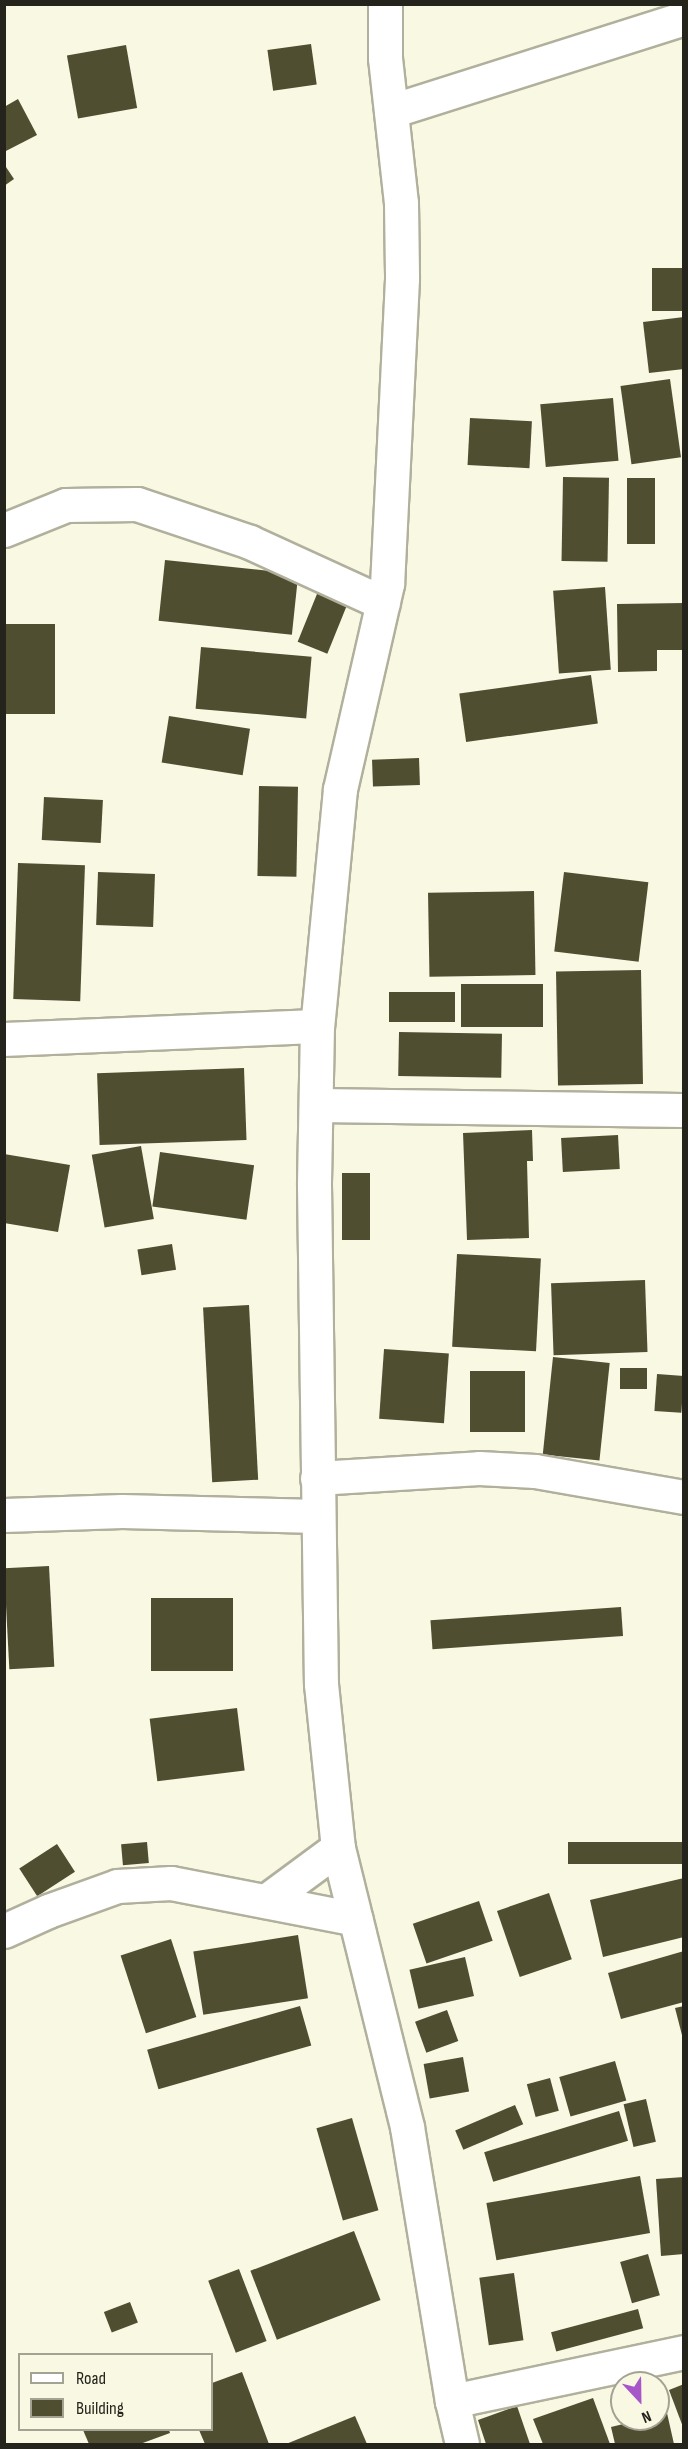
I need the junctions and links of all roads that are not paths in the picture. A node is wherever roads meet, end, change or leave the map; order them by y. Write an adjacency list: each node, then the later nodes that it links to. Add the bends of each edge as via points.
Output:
1 (385, 4): 3 (street, via 385,58)
2 (684, 18): 3 (street)
3 (391, 111): 5 (street, via 401,203 402,279 388,573)
4 (4, 530): 5 (street, via 66,505 137,504 250,542)
5 (383, 603): 6 (street, via 340,789)
6 (317, 1026): 7 (street); 8 (street)
7 (4, 1039)
8 (316, 1105): 9 (street); 10 (street)
9 (684, 1110)
10 (317, 1478): 11 (street, via 479,1468 535,1471); 13 (street)
11 (684, 1497)
12 (4, 1515): 13 (street, via 122,1511)
13 (317, 1516): 14 (street, via 321,1684)
14 (338, 1848): 15 (street); 16 (street)
15 (266, 1901): 16 (street); 17 (street, via 171,1882 117,1886)
16 (356, 1919): 19 (street, via 407,2127)
17 (4, 1931)
18 (684, 2352): 19 (street)
19 (452, 2401): 20 (street)
20 (462, 2445)

